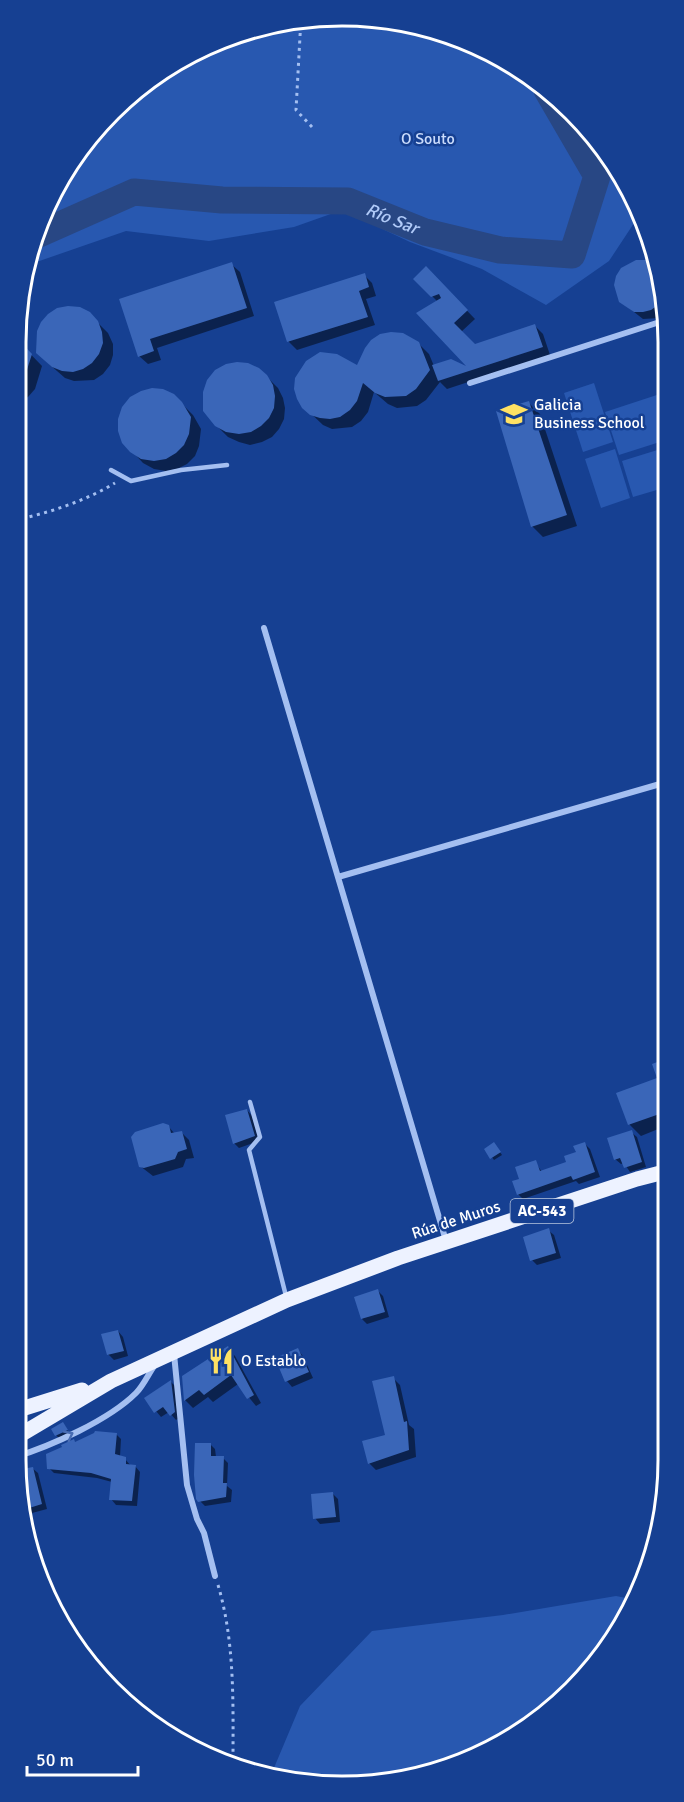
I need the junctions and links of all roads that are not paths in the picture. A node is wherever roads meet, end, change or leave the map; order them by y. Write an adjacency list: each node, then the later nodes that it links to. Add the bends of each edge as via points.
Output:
1 (658, 323): 2 (street)
2 (470, 383)
3 (226, 465): 4 (lane, via 131,481)
4 (111, 470)
5 (264, 628): 7 (street)
6 (658, 785): 7 (street)
7 (338, 877): 12 (street)
8 (250, 1102): 13 (lane, via 260,1137 249,1149)
9 (658, 1170): 11 (main road, Rúa de Muros / AC-543)
10 (658, 1174): 11 (main road, Rúa de Muros / AC-543)
11 (637, 1179): 12 (main road, Rúa de Muros / AC-543)
12 (446, 1242): 13 (main road, Rúa de Muros / AC-543)
13 (287, 1300): 14 (main road, AC-543)
14 (174, 1352): 15 (main road, AC-543); 20 (street, via 187,1485)
15 (158, 1359): 16 (main road, AC-543); 19 (street, one-way to 15, via 67,1436 125,1402 139,1390)
16 (111, 1381): 17 (main road, AC-543); 18 (main road, AC-543)
17 (26, 1408)
18 (26, 1431)
19 (26, 1453)
20 (215, 1576)

